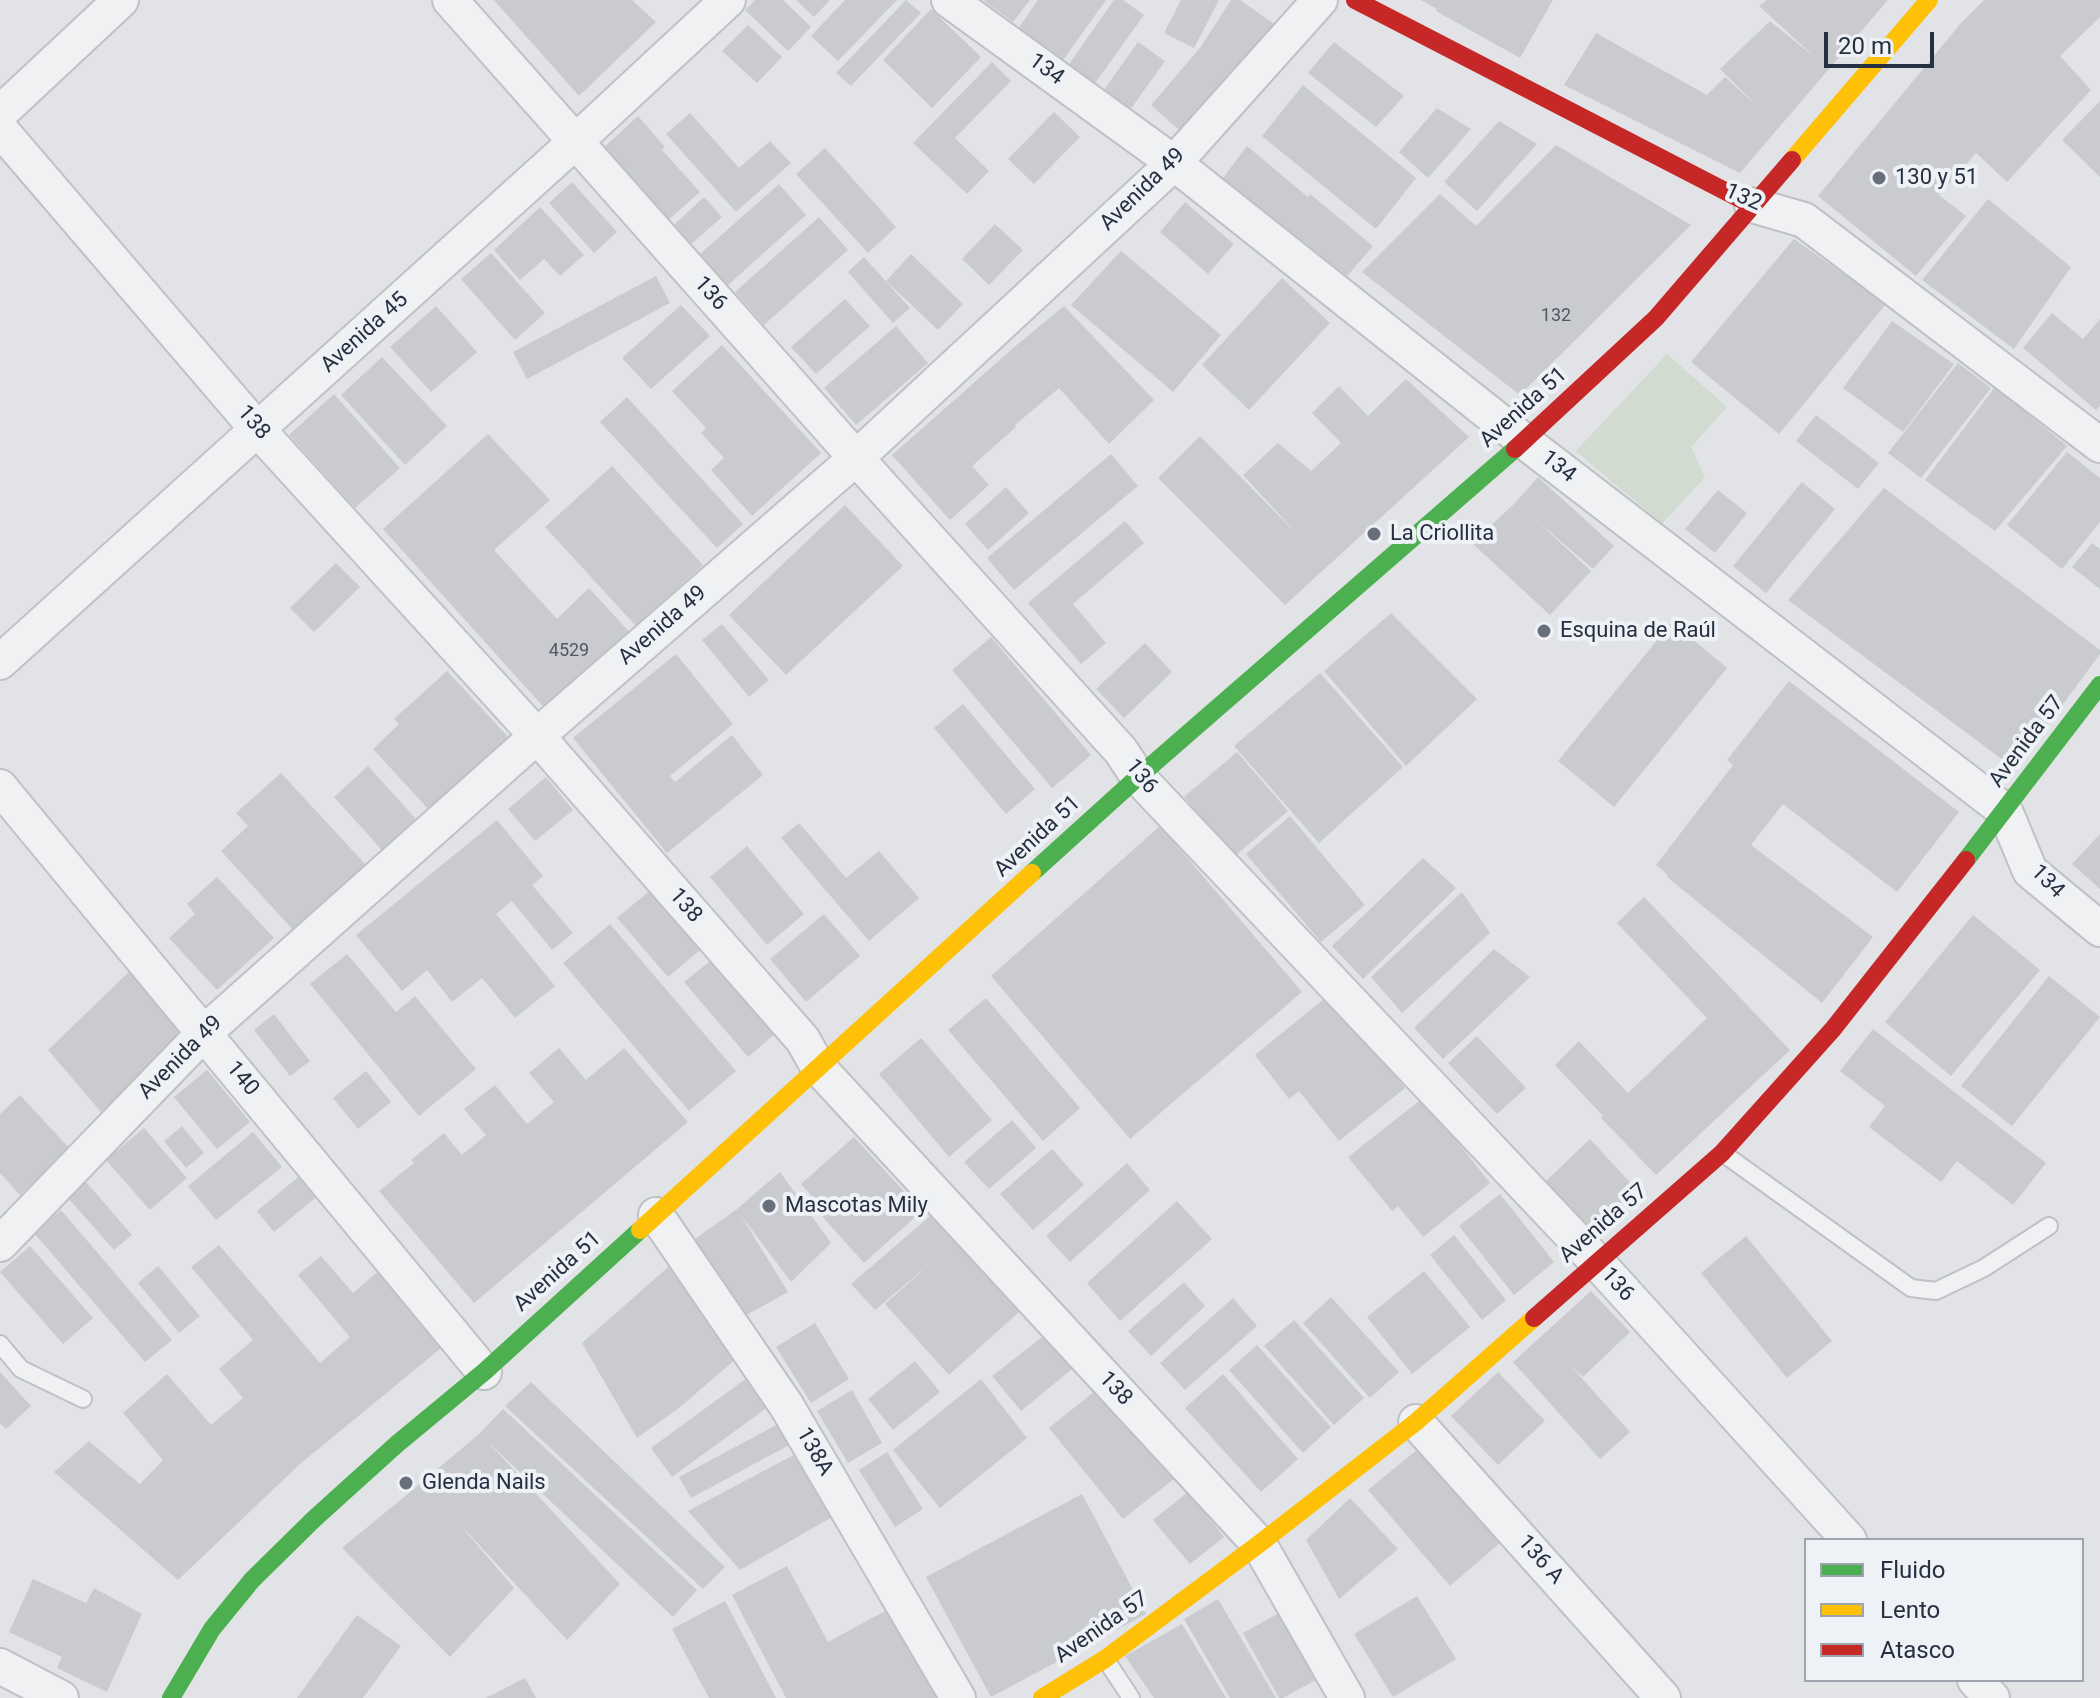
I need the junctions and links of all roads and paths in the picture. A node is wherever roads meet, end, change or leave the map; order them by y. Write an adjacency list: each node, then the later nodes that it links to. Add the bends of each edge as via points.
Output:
1 (121, 0): 8 (street)
2 (450, 0): 10 (street, 136)
3 (728, 0): 10 (street, Avenida 45)
4 (949, 0): 11 (street, 134)
5 (1320, 0): 11 (street, Avenida 49)
6 (1355, 0): 12 (main road, 132)
7 (1929, 0): 12 (main road, Avenida 51)
8 (0, 113)
9 (0, 129): 13 (street, 138)
10 (575, 142): 13 (street, Avenida 45); 16 (street, 136)
11 (1174, 163): 14 (street, 134); 16 (street, Avenida 49)
12 (1752, 205): 14 (main road, Avenida 51, via 1656,318); 15 (street, 132, via 1804,220)
13 (258, 430): 17 (street, Avenida 45); 19 (street, 138)
14 (1524, 441): 20 (main road, Avenida 51); 22 (street, 134)
15 (2100, 445)
16 (856, 458): 19 (street, Avenida 49); 20 (street, 136, via 1121,751)
17 (0, 662)
18 (2100, 685): 22 (main road, Avenida 57, via 2084,716)
19 (537, 736): 24 (street, Avenida 49); 25 (street, 138, via 803,1040)
20 (1138, 777): 25 (main road, Avenida 51); 30 (street, 136)
21 (0, 787): 24 (street, 140)
22 (2005, 811): 23 (street, 134, via 2030,871); 26 (main road, Avenida 57, via 1833,1029)
23 (2100, 929)
24 (204, 1033): 29 (street, Avenida 49); 32 (street, 140)
25 (818, 1067): 27 (main road, Avenida 51); 36 (street, 138)
26 (1722, 1153): 28 (lane, via 1911,1288 1936,1291); 30 (main road, Avenida 57)
27 (656, 1215): 32 (main road, Avenida 51); 42 (street, 138A, via 786,1405)
28 (2049, 1226)
29 (0, 1244)
30 (1597, 1262): 34 (main road, Avenida 57); 35 (street, 136)
31 (0, 1344): 33 (lane, via 21,1369)
32 (484, 1372): 41 (main road, Avenida 51, via 397,1444 252,1580 212,1629)
33 (83, 1399)
34 (1416, 1422): 36 (main road, Avenida 57); 46 (street, 136 A)
35 (1847, 1538)
36 (1259, 1544): 37 (main road, Avenida 57); 45 (street, 138)
37 (1105, 1659): 43 (main road, Avenida 57); 44 (lane)
38 (0, 1666): 40 (street)
39 (1977, 1682): 47 (street)
40 (61, 1698)
41 (171, 1698)
42 (958, 1698)
43 (1042, 1698)
44 (1131, 1698)
45 (1347, 1698)
46 (1663, 1698)
47 (1992, 1698)

